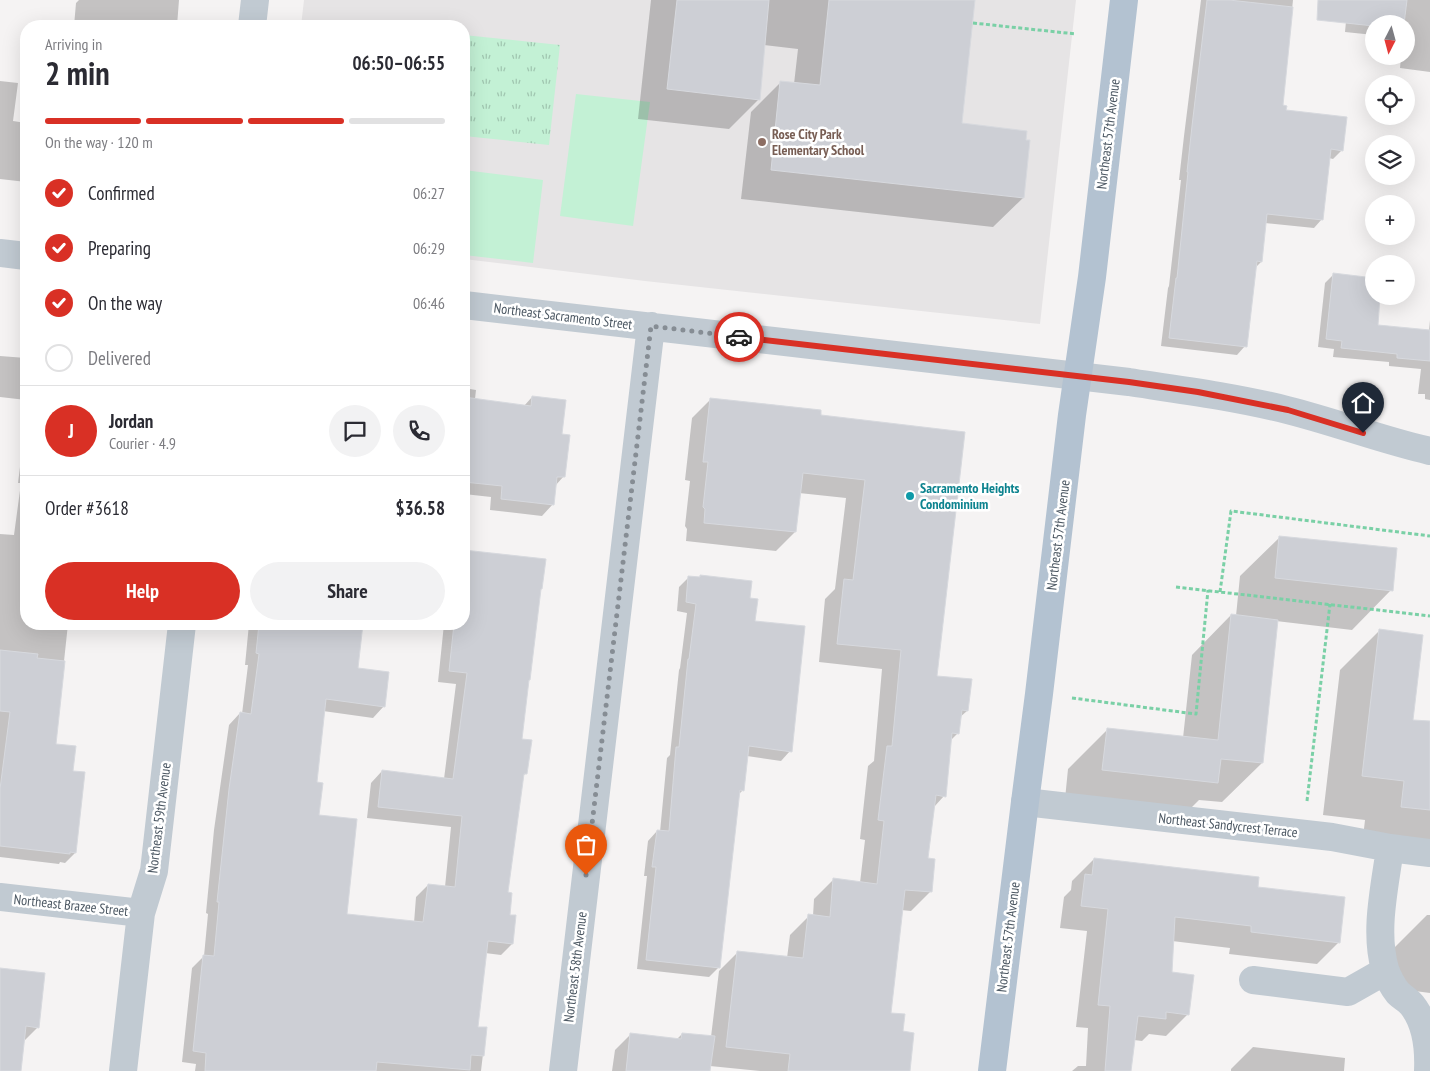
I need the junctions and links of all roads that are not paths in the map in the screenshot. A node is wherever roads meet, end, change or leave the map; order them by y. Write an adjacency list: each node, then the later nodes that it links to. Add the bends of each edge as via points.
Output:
1 (255, 0): 3 (street)
2 (1124, 0): 8 (main road, Northeast 57th Avenue)
3 (253, 20)
4 (0, 253): 5 (street)
5 (20, 255)
6 (470, 306): 7 (street, Northeast Sacramento Street)
7 (651, 326): 8 (street, Northeast Sacramento Street); 19 (street, Northeast 58th Avenue)
8 (1077, 376): 9 (street, Northeast Sacramento Street, via 1252,402); 11 (main road, Northeast 57th Avenue)
9 (1430, 451)
10 (181, 630): 15 (street, Northeast 59th Avenue, via 154,871)
11 (1025, 802): 12 (street, Northeast Sandycrest Terrace, via 1332,836); 20 (main road, Northeast 57th Avenue)
12 (1390, 848): 13 (street, Northeast Sandycrest Terrace); 16 (street, via 1380,927)
13 (1430, 853)
14 (0, 897): 15 (street, Northeast Brazee Street)
15 (141, 913): 18 (street, Northeast 59th Avenue)
16 (1385, 971): 17 (street, via 1348,992); 21 (street, via 1420,1019 1429,1054)
17 (1253, 980)
18 (124, 1071)
19 (563, 1071)
20 (992, 1071)
21 (1428, 1071)

